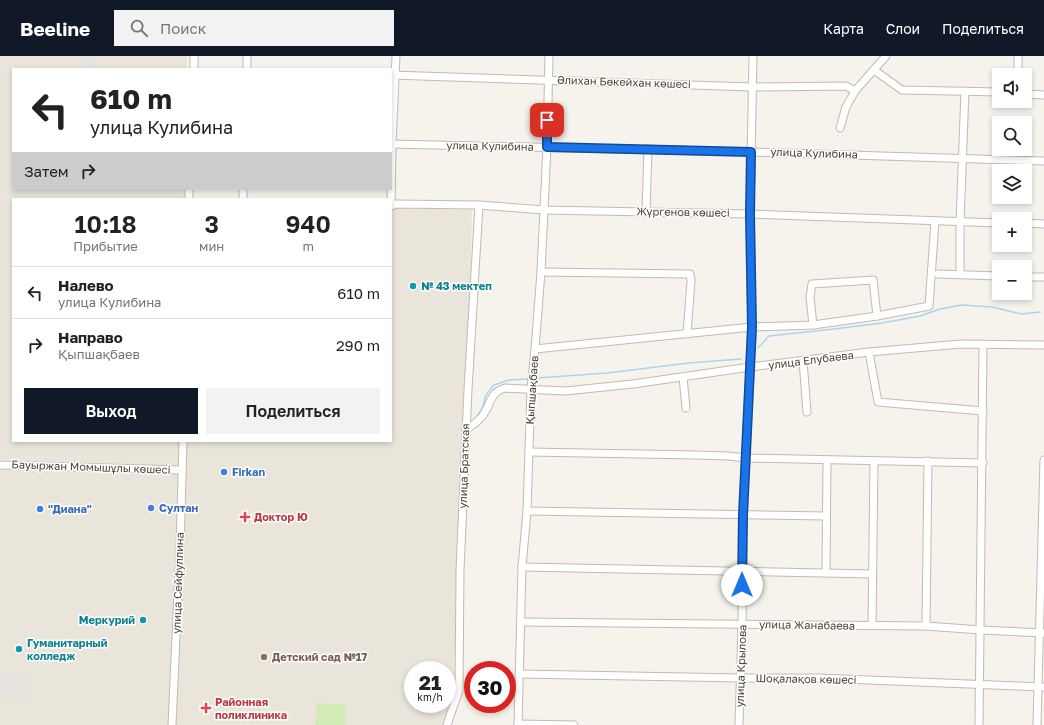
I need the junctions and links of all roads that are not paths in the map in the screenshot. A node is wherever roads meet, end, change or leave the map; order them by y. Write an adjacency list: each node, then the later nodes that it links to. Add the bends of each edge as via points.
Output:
1 (194, 56): 8 (street)
2 (247, 56): 9 (street)
3 (396, 56): 12 (street)
4 (549, 56): 13 (street, Қыпшақбаев)
5 (753, 56): 14 (street, улица Крылова)
6 (886, 56): 11 (street)
7 (1018, 56): 10 (street)
8 (194, 68)
9 (247, 68)
10 (1018, 68)
11 (874, 70): 15 (street); 16 (street, via 902,90)
12 (393, 75): 13 (street, Әлихан Бөкейхан көшесі); 20 (street)
13 (548, 79): 14 (street, Әлихан Бөкейхан көшесі); 23 (street, Қыпшақбаев)
14 (752, 87): 15 (street, Әлихан Бөкейхан көшесі, via 846,86); 25 (street, улица Крылова)
15 (855, 91): 21 (street, via 846,107)
16 (965, 91): 17 (street); 26 (street)
17 (992, 92)
18 (1032, 94): 19 (street)
19 (1044, 94)
20 (392, 110)
21 (840, 128)
22 (392, 144): 23 (street, улица Кулибина)
23 (547, 147): 24 (street, улица Кулибина); 30 (street, Қыпшақбаев)
24 (648, 149): 25 (street, улица Кулибина); 31 (street)
25 (751, 152): 26 (street, улица Кулибина); 32 (street, улица Крылова)
26 (962, 158): 27 (street, улица Кулибина); 34 (street)
27 (1044, 161)
28 (479, 205): 29 (street, Жүргенов көшесі); 30 (street, Жүргенов көшесі); 59 (street, улица Братская)
29 (392, 206)
30 (544, 210): 31 (street, Жүргенов көшесі); 38 (street, Қыпшақбаев)
31 (646, 211): 32 (street, Жүргенов көшесі)
32 (750, 214): 33 (street, Жүргенов көшесі); 46 (street, улица Крылова)
33 (935, 221): 34 (street, Жүргенов көшесі); 44 (street, via 929,306)
34 (960, 222): 35 (street, Жүргенов көшесі); 40 (street)
35 (992, 223)
36 (1032, 223): 37 (street)
37 (1044, 224)
38 (541, 272): 47 (street, via 690,274); 50 (street, Қыпшақбаев)
39 (938, 274): 40 (street)
40 (960, 274): 41 (street)
41 (992, 276)
42 (1032, 277): 43 (street)
43 (1044, 277)
44 (877, 316): 45 (street); 45 (street, via 873,280 812,284 810,297)
45 (813, 324): 46 (street)
46 (752, 327): 47 (street); 53 (street, улица Крылова)
47 (687, 334): 50 (street)
48 (983, 344): 49 (street, улица Елубаева); 51 (street, улица Елубаева); 57 (street)
49 (1044, 345)
50 (535, 349): 55 (street, Қыпшақбаев)
51 (869, 352): 52 (street, улица Елубаева); 57 (street, via 878,402)
52 (803, 361): 53 (street, улица Елубаева); 58 (street)
53 (750, 367): 54 (street, улица Елубаева); 62 (street, улица Крылова)
54 (683, 377): 55 (street, улица Елубаева, via 565,391); 56 (street)
55 (531, 389): 59 (street, улица Елубаева, via 505,388 497,391 492,396 485,414); 61 (street, Қыпшақбаев)
56 (686, 408)
57 (983, 411): 67 (street)
58 (807, 412)
59 (466, 430): 89 (street, улица Братская, via 460,570 459,690)
60 (182, 442): 69 (street, улица Сейфуллина)
61 (529, 452): 62 (street); 70 (street, Қыпшақбаев)
62 (746, 458): 63 (street); 71 (street, улица Крылова)
63 (827, 460): 65 (street); 72 (street)
64 (1044, 460): 82 (street)
65 (874, 461): 66 (street); 76 (street)
66 (928, 461): 67 (street); 80 (street)
67 (983, 464): 81 (street)
68 (0, 465): 69 (street, Бауыржан Момышұлы көшесі)
69 (181, 470): 88 (street, улица Сейфуллина)
70 (527, 511): 71 (street); 73 (street, Қыпшақбаев)
71 (743, 515): 72 (street); 74 (street, улица Крылова)
72 (826, 516): 75 (street)
73 (522, 567): 74 (street); 77 (street, Қыпшақбаев)
74 (742, 571): 75 (street); 78 (street, улица Крылова)
75 (826, 572): 76 (street)
76 (872, 574): 79 (street)
77 (521, 622): 78 (street, улица Жанабаева); 83 (street, Қыпшақбаев)
78 (742, 624): 79 (street, улица Жанабаева); 84 (street, улица Крылова)
79 (872, 626): 80 (street, улица Жанабаева)
80 (926, 626): 81 (street, улица Жанабаева)
81 (981, 630): 82 (street, улица Жанабаева); 85 (street)
82 (1042, 632): 86 (street)
83 (519, 674): 84 (street, Шоқалақов көшесі); 87 (street, Қыпшақбаев)
84 (740, 678): 85 (street, Шоқалақов көшесі, via 819,678); 91 (street, улица Крылова)
85 (980, 685): 86 (street, Шоқалақов көшесі); 92 (street)
86 (1041, 687): 93 (street)
87 (518, 724): 90 (street)
88 (172, 725)
89 (447, 725)
90 (574, 725)
91 (739, 725)
92 (979, 725)
93 (1037, 725)

